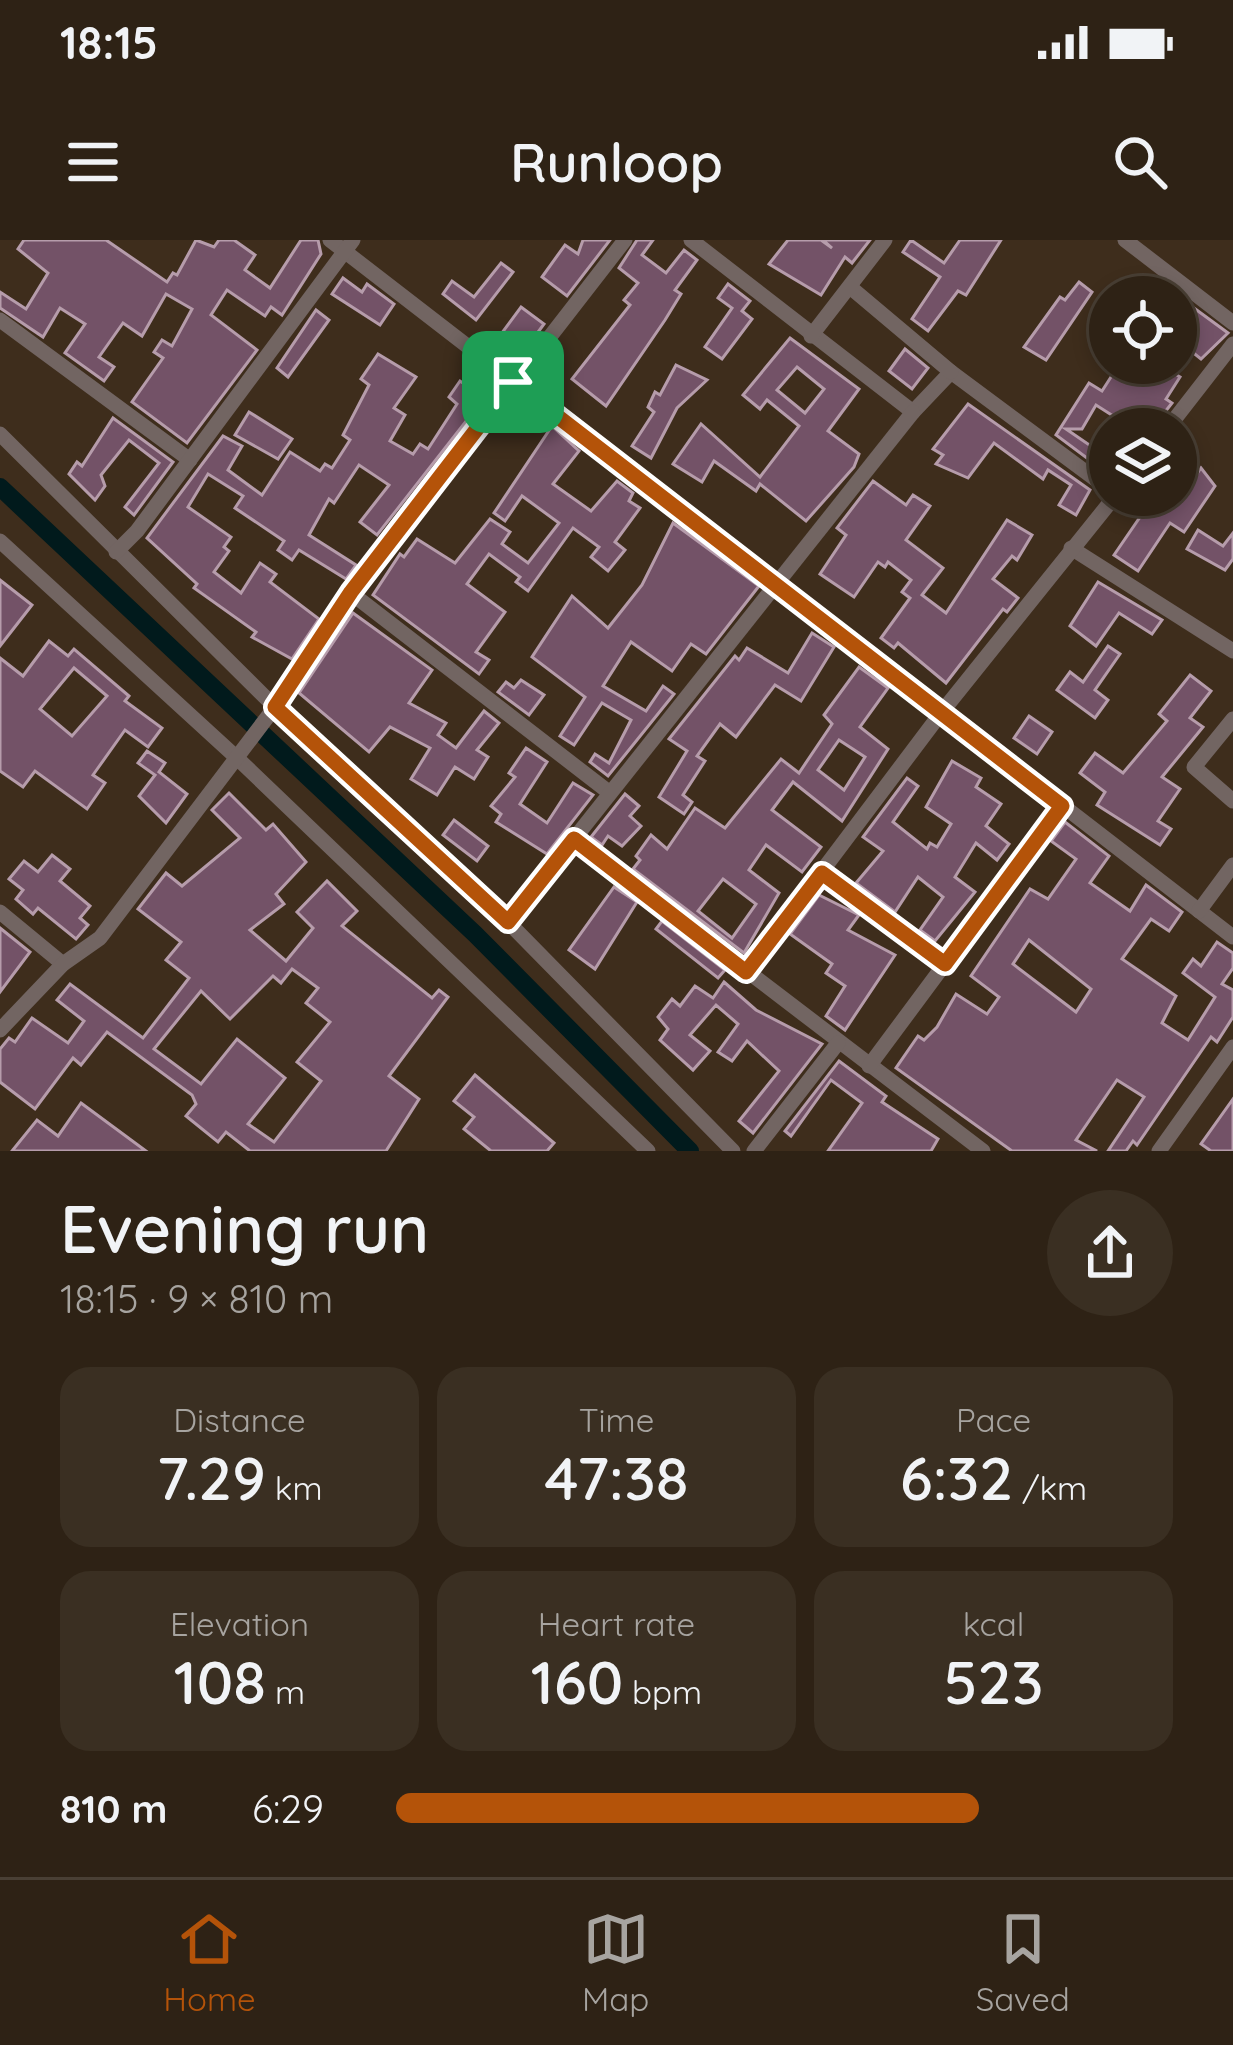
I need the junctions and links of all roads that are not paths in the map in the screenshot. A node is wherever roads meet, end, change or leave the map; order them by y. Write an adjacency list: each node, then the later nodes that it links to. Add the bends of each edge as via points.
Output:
1 (330, 240): 6 (street)
2 (625, 240): 13 (street)
3 (692, 240): 10 (street)
4 (885, 240): 7 (street)
5 (1125, 240): 9 (street)
6 (349, 246): 13 (street); 17 (street)
7 (850, 287): 10 (street); 12 (street)
8 (0, 320): 17 (street)
9 (1233, 322)
10 (811, 336): 15 (street)
11 (1233, 344): 14 (street)
12 (951, 372): 15 (street); 18 (street)
13 (513, 382): 23 (street); 24 (street)
14 (1183, 408)
15 (914, 412): 23 (street)
16 (0, 434): 22 (street)
17 (190, 460): 22 (street)
18 (1089, 475)
19 (1095, 516): 21 (street)
20 (0, 541): 29 (street)
21 (1071, 548): 25 (street); 27 (street)
22 (116, 552): 26 (street)
23 (773, 585): 27 (street); 30 (street)
24 (351, 592): 26 (street); 30 (street)
25 (1233, 651)
26 (275, 707): 29 (street); 38 (street)
27 (941, 713): 32 (street); 35 (street)
28 (1233, 719): 31 (street, via 1194,767)
29 (237, 758): 40 (street, via 100,938); 47 (street)
30 (610, 793): 33 (street)
31 (1233, 800)
32 (1062, 806): 36 (street); 41 (street)
33 (574, 839): 38 (street); 42 (street)
34 (1233, 865): 36 (street)
35 (822, 873): 41 (street); 42 (street)
36 (1199, 910): 39 (street)
37 (0, 912): 40 (street)
38 (508, 922): 48 (street)
39 (1233, 937)
40 (63, 964): 43 (street)
41 (945, 964): 46 (street)
42 (746, 972): 44 (street)
43 (0, 1030)
44 (838, 1043): 46 (street); 49 (street)
45 (1233, 1047): 51 (street)
46 (869, 1066): 50 (street)
47 (642, 1149)
48 (733, 1151)
49 (754, 1151)
50 (983, 1151)
51 (1160, 1151)

